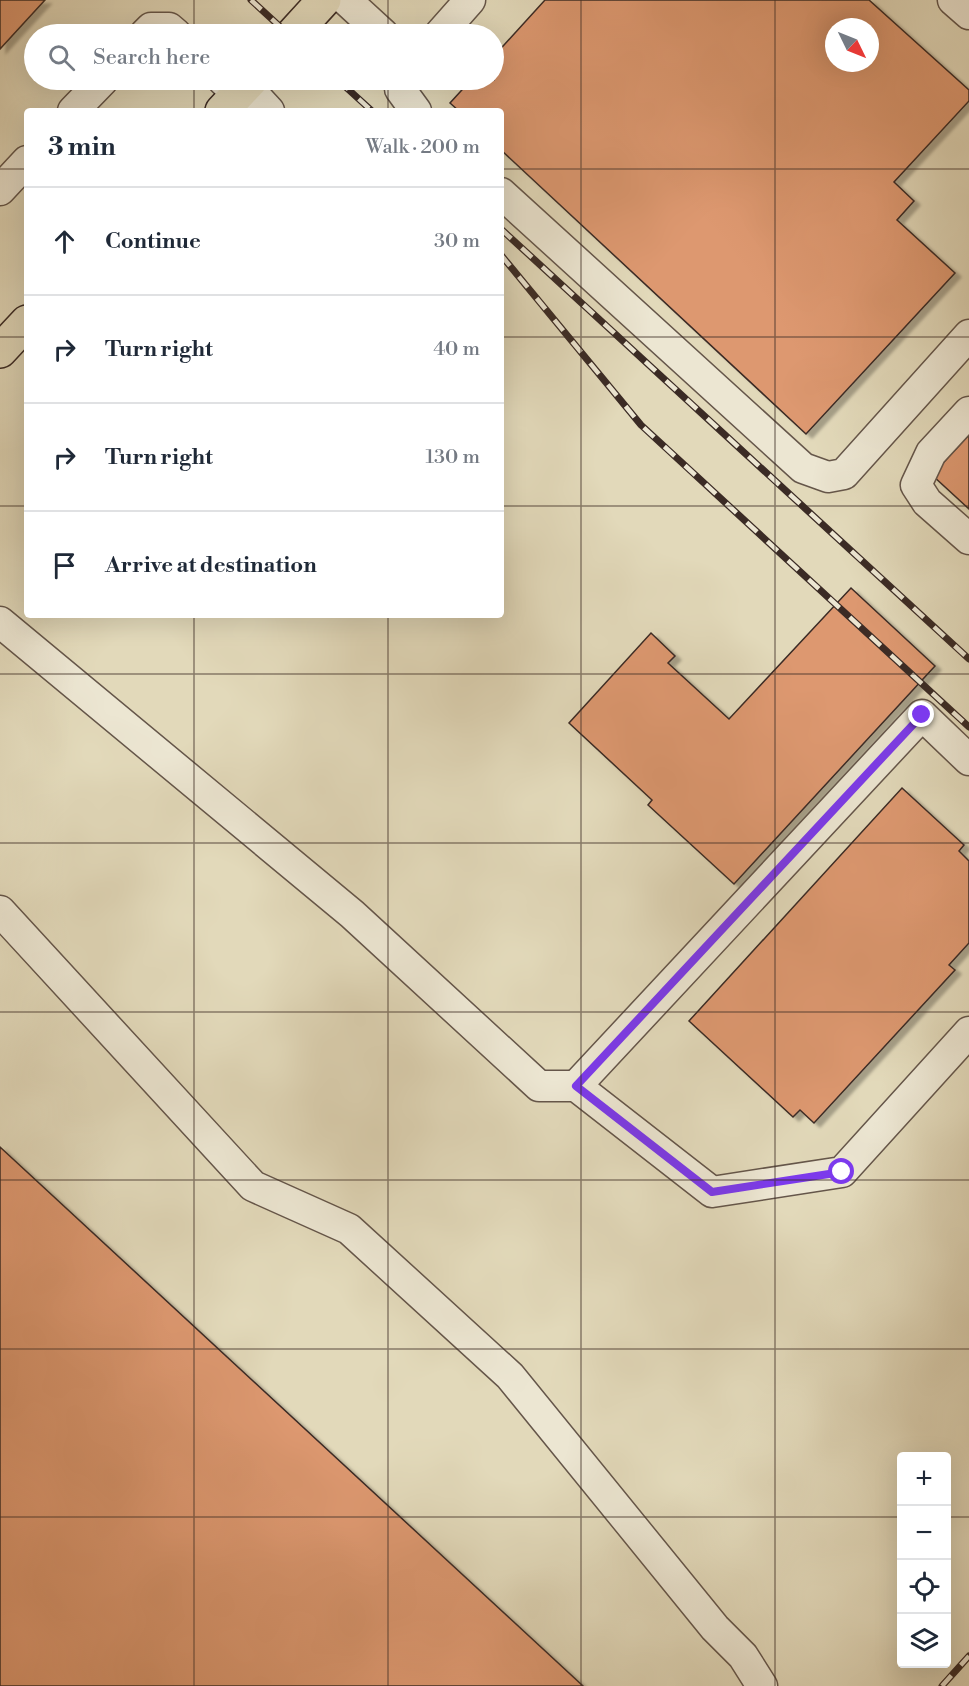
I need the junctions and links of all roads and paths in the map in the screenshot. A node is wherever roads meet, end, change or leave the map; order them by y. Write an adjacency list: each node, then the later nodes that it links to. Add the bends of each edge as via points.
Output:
1 (324, 0): 6 (main road)
2 (346, 0): 7 (lane)
3 (470, 0): 8 (lane)
4 (953, 0): 5 (lane)
5 (969, 14)
6 (302, 24)
7 (372, 24)
8 (449, 24)
9 (93, 90): 12 (lane)
10 (236, 90): 13 (lane)
11 (401, 90): 14 (lane)
12 (76, 108)
13 (264, 108)
14 (414, 108)
15 (24, 164): 16 (lane)
16 (0, 190)
17 (504, 196): 18 (lane, via 803,468 828,477 844,474)
18 (969, 335)
19 (969, 412): 20 (lane, via 931,453 916,485 927,501)
20 (969, 539)
21 (0, 622): 25 (lane, via 352,914 539,1086)
22 (969, 760): 25 (lane, via 922,715)
23 (0, 911): 26 (lane, via 253,1185 349,1229 510,1376 715,1628 743,1656)
24 (969, 1032): 25 (lane, via 842,1172 712,1192)
25 (576, 1086)
26 (762, 1686)

